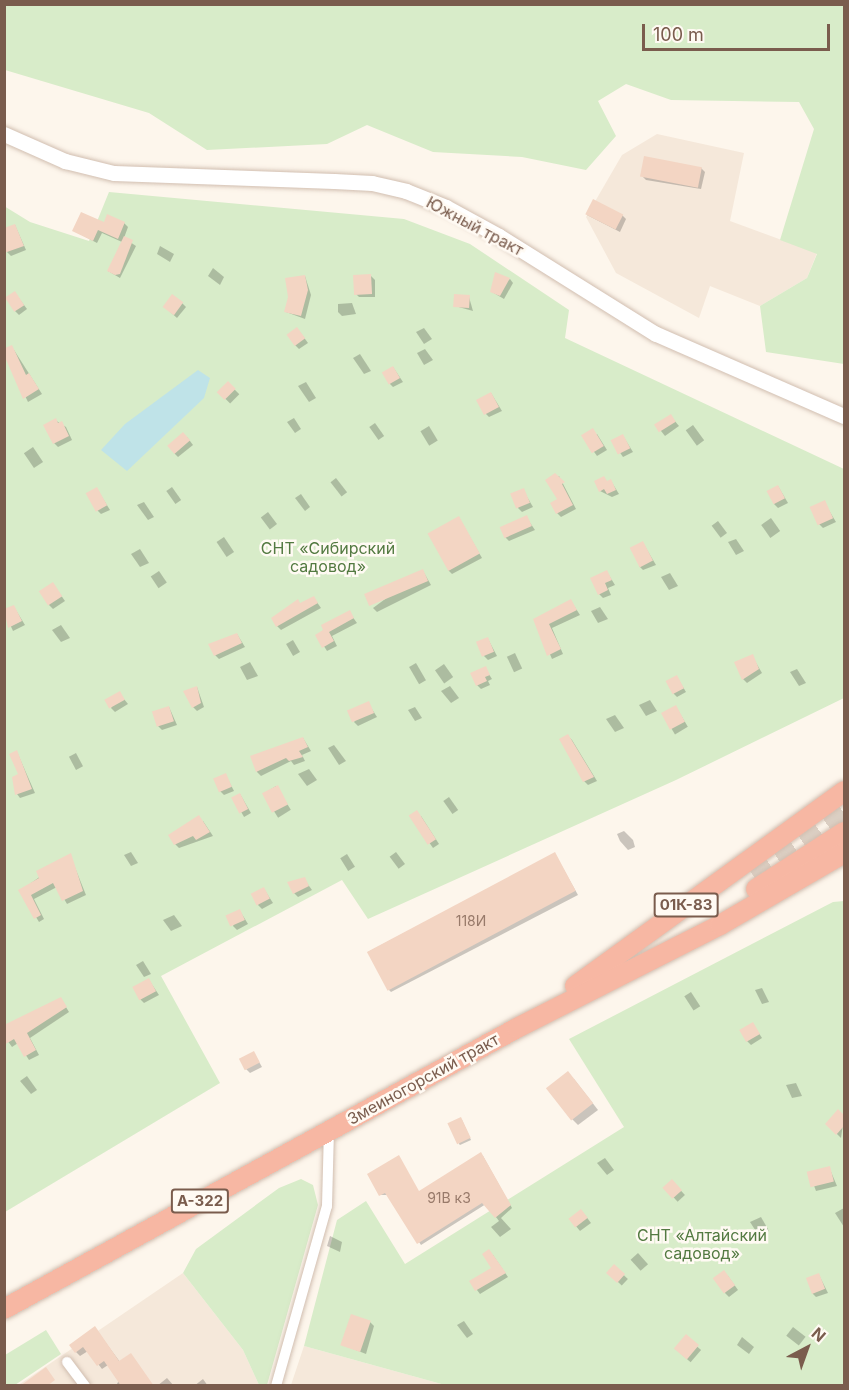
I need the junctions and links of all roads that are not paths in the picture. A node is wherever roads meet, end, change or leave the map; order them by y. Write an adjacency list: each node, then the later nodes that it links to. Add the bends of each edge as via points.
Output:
1 (4, 134): 2 (main road, Южный тракт, via 65,161 114,173 344,181 406,192 446,207 499,236 656,334)
2 (844, 416)
3 (844, 791): 6 (highway, 01К-83)
4 (842, 841): 7 (highway, Змеиногорский тракт / А-322, via 649,958)
5 (752, 874): 6 (highway)
6 (596, 970): 7 (highway, 01К-83)
7 (530, 1021): 8 (highway, Змеиногорский тракт / А-322)
8 (329, 1130): 9 (highway, Змеиногорский тракт / А-322); 12 (street, via 327,1206)
9 (4, 1309)
10 (67, 1362): 11 (street)
11 (85, 1386)
12 (276, 1386)

